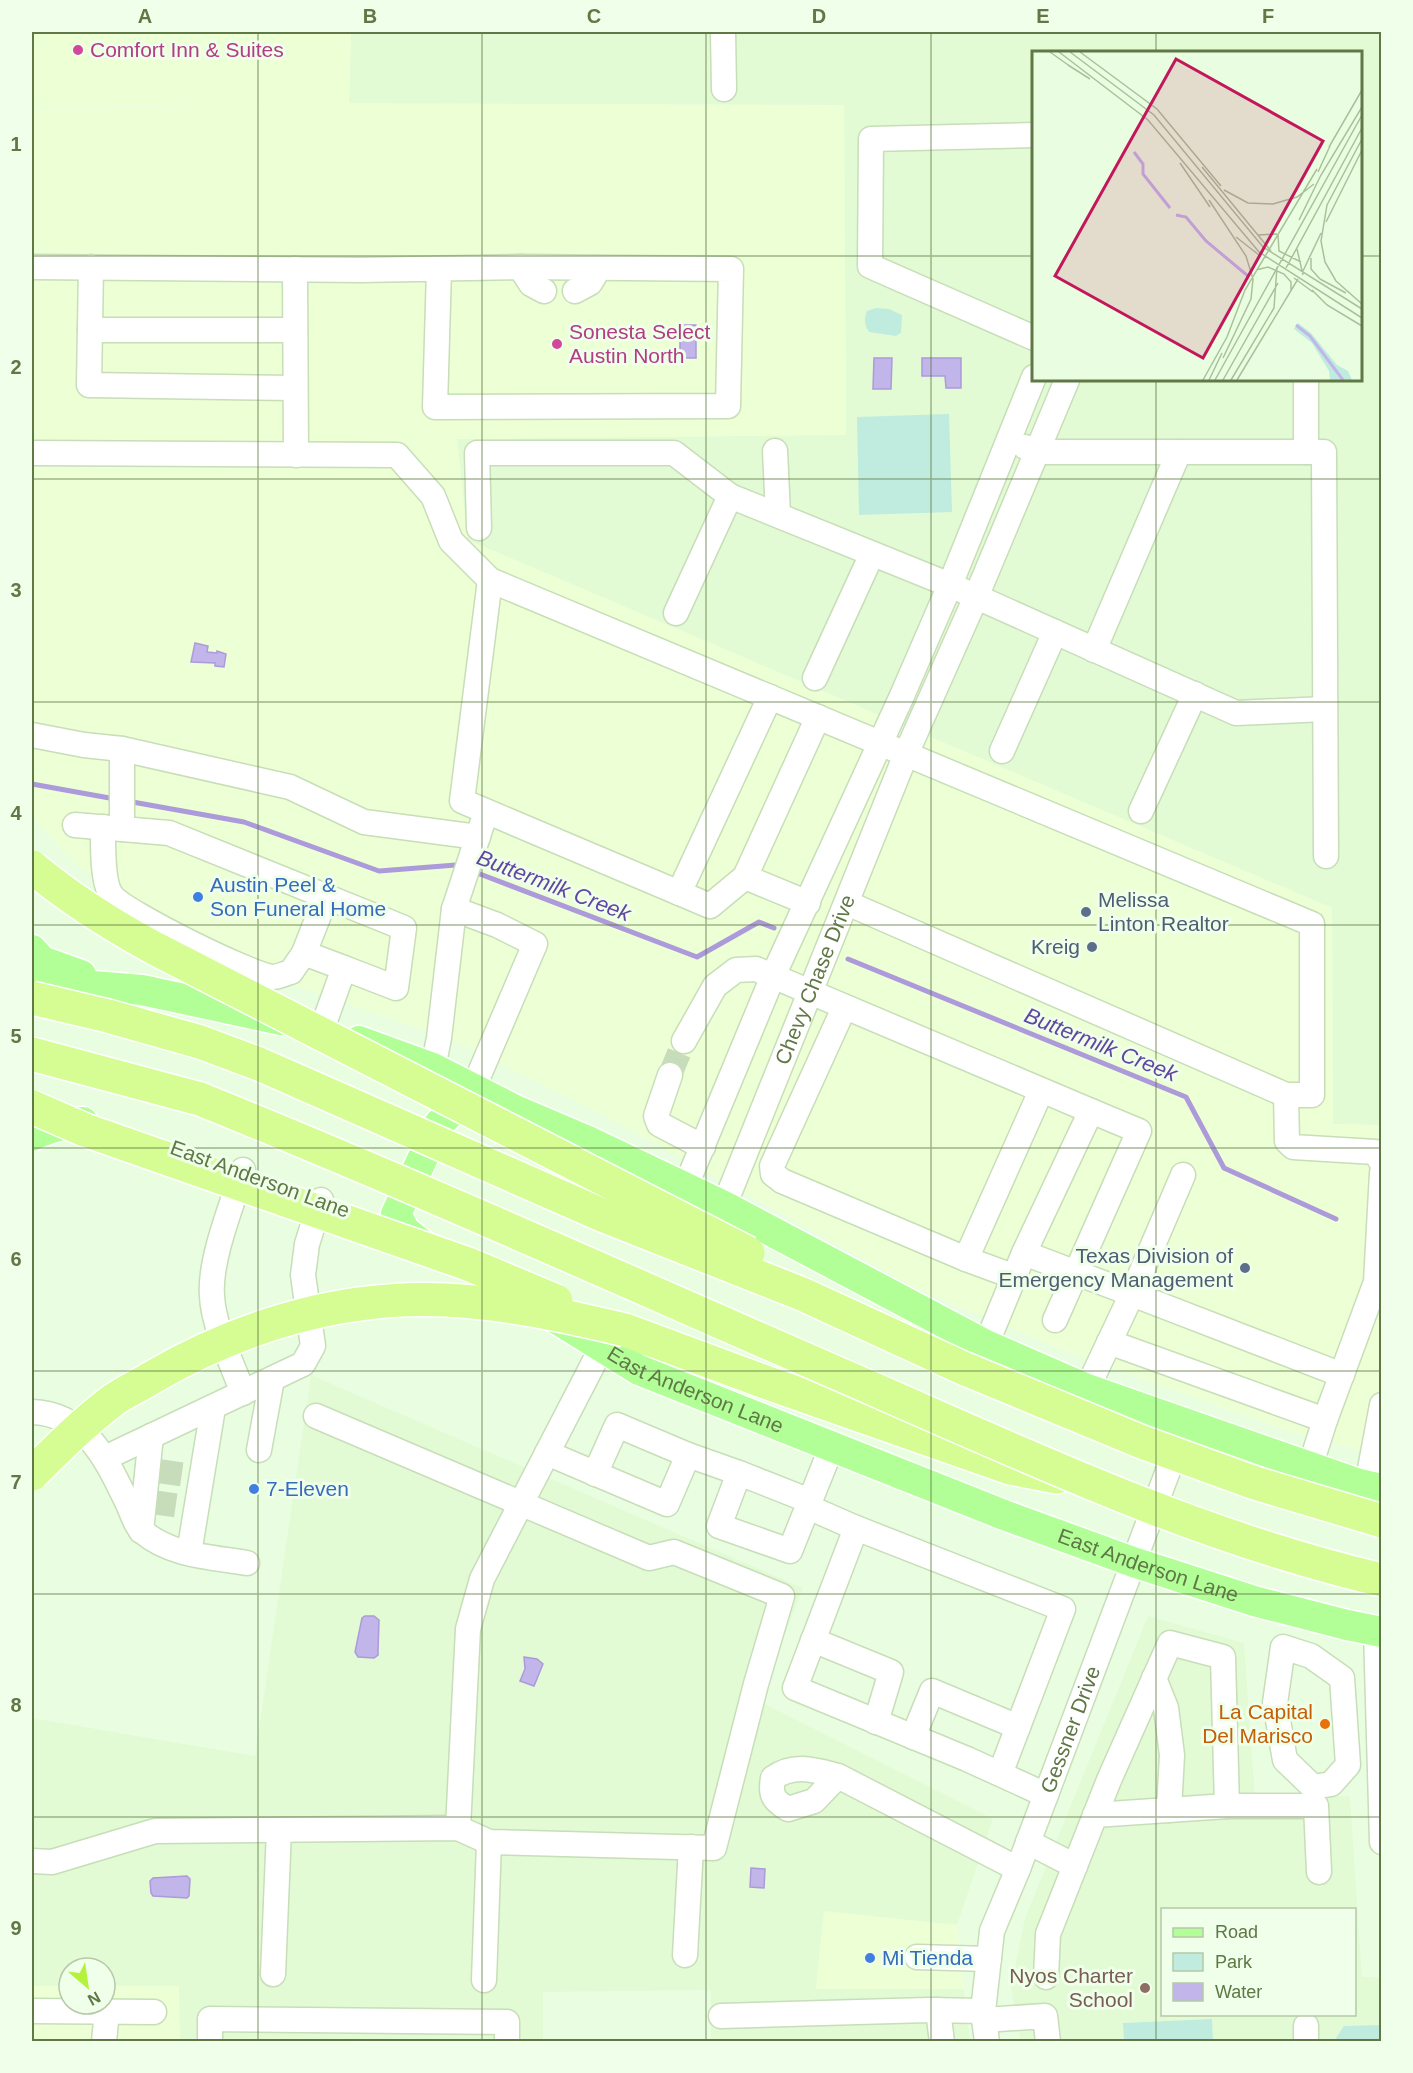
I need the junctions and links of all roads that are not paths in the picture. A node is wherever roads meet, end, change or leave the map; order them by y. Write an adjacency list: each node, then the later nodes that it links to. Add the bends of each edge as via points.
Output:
1 (723, 32): 2 (street)
2 (724, 89)
3 (1032, 135): 14 (street, via 871,140 870,266)
4 (32, 267): 5 (street)
5 (91, 267): 8 (street); 12 (street)
6 (520, 267): 7 (street); 9 (street); 10 (street, via 531,284)
7 (599, 268): 9 (street, via 731,269 728,405 435,407); 11 (street, via 590,283)
8 (295, 269): 9 (street); 13 (street)
9 (439, 269)
10 (544, 291)
11 (575, 291)
12 (90, 330): 13 (street); 18 (street, via 89,385)
13 (295, 330): 18 (street)
14 (1032, 337)
15 (1032, 381): 19 (street, Chevy Chase Drive)
16 (1068, 381): 21 (street, Chevy Chase Drive)
17 (1306, 381): 23 (street)
18 (295, 388): 25 (street)
19 (1008, 439): 21 (street); 31 (street, Chevy Chase Drive)
20 (775, 450): 27 (street)
21 (1037, 452): 22 (street); 32 (street, Chevy Chase Drive)
22 (1179, 452): 23 (street); 35 (street)
23 (1306, 452): 39 (street, via 1324,452)
24 (32, 453): 25 (street)
25 (296, 455): 30 (street, via 397,455 433,496 451,541)
26 (730, 496): 27 (street); 28 (street, via 674,453 477,453); 33 (street)
27 (778, 514): 29 (street)
28 (479, 528)
29 (872, 554): 31 (street); 36 (street)
30 (490, 580): 38 (street); 46 (street, via 462,801)
31 (950, 585): 32 (street); 42 (street, Chevy Chase Drive)
32 (976, 597): 34 (street); 45 (street, Chevy Chase Drive)
33 (676, 613)
34 (1055, 632): 35 (street); 44 (street)
35 (1094, 650): 37 (street)
36 (815, 678)
37 (1195, 694): 39 (street, via 1236,713); 47 (street)
38 (770, 697): 40 (street); 54 (street)
39 (1325, 709): 51 (street)
40 (818, 717): 42 (street); 53 (street)
41 (32, 735): 43 (street)
42 (882, 744): 45 (street); 56 (street, Chevy Chase Drive)
43 (122, 749): 48 (street); 50 (street, via 290,787 364,822)
44 (1002, 751)
45 (906, 754): 57 (street, Chevy Chase Drive); 76 (street, via 1312,924 1312,1095)
46 (486, 811): 50 (street); 54 (street)
47 (1141, 811)
48 (115, 823): 49 (street); 55 (street, via 169,833); 60 (street, via 104,872 111,896 205,950 273,976 291,972)
49 (75, 825)
50 (476, 844): 58 (street)
51 (1326, 856)
52 (32, 867): 95 (highway, bridge, via 102,919 746,1252)
53 (745, 877): 54 (street, via 710,906); 56 (street)
54 (679, 893)
55 (326, 897): 60 (street); 61 (street, via 404,928 396,988)
56 (808, 903): 62 (street, Chevy Chase Drive)
57 (847, 903): 65 (street, Chevy Chase Drive); 76 (street)
58 (454, 909): 71 (street); 73 (street, via 535,944)
59 (32, 950): 64 (main road, via 42,961)
60 (303, 953): 61 (street)
61 (344, 968): 68 (street)
62 (773, 976): 65 (street); 69 (street, via 756,969 736,970 715,986); 82 (street, Chevy Chase Drive)
63 (32, 981): 64 (main road)
64 (142, 990): 68 (main road)
65 (810, 993): 67 (street); 89 (street, Chevy Chase Drive)
66 (32, 998): 95 (highway, bridge, via 200,1042 602,1215)
67 (844, 1008): 74 (street); 92 (street, via 772,1166 773,1174)
68 (322, 1029): 71 (main road)
69 (684, 1041)
70 (32, 1054): 121 (highway, bridge, via 200,1099 355,1162)
71 (433, 1068): 73 (main road)
72 (670, 1075): 82 (street, via 656,1116 659,1124)
73 (473, 1089): 78 (main road)
74 (1041, 1091): 79 (street); 92 (street)
75 (32, 1095): 80 (main road, East Anderson Lane)
76 (1286, 1095): 83 (street, via 1287,1141 1293,1148 1374,1152)
77 (32, 1107): 98 (highway, bridge, via 85,1130 468,1264)
78 (514, 1110): 87 (main road); 91 (main road, via 477,1104 454,1109 439,1124 396,1214 405,1232)
79 (1090, 1111): 90 (street); 93 (street, via 1139,1131)
80 (95, 1120): 81 (main road, via 64,1124); 84 (main road, East Anderson Lane)
81 (32, 1136)
82 (702, 1147): 87 (street, Chevy Chase Drive)
83 (1382, 1163)
84 (243, 1170): 88 (main road, East Anderson Lane); 104 (street, via 212,1272 218,1324)
85 (1382, 1173): 101 (street, via 1376,1282)
86 (1183, 1175): 96 (street)
87 (685, 1188): 89 (main road)
88 (321, 1200): 91 (main road, East Anderson Lane, via 371,1220); 102 (street, via 307,1244 303,1275 313,1346 303,1364)
89 (724, 1206): 100 (main road)
90 (1024, 1253): 93 (street); 94 (street)
91 (435, 1256): 98 (main road, East Anderson Lane)
92 (966, 1259): 94 (street)
93 (1077, 1274): 96 (street); 97 (street)
94 (1015, 1278): 100 (street)
95 (802, 1294): 125 (highway, bridge, via 963,1368 1142,1442 1255,1483)
96 (1132, 1294): 99 (street); 101 (street)
97 (1055, 1320)
98 (614, 1338): 112 (main road, East Anderson Lane, via 639,1370); 114 (street); 119 (highway, bridge, via 531,1309 445,1300 366,1302 299,1315 232,1337 113,1401); 121 (highway, bridge, via 776,1386 1010,1468)
99 (1109, 1342): 103 (street); 109 (street)
100 (986, 1345): 103 (main road)
101 (1342, 1375): 109 (street)
102 (272, 1379): 104 (street); 113 (street)
103 (1087, 1389): 110 (main road)
104 (243, 1393): 106 (street)
105 (1382, 1405): 122 (street)
106 (213, 1408): 111 (street); 128 (street, via 189,1507)
107 (32, 1412): 116 (street, via 62,1418 84,1433)
108 (316, 1416): 123 (street)
109 (1325, 1420): 117 (street)
110 (1186, 1423): 117 (main road); 129 (street, Gessner Drive)
111 (151, 1436): 116 (street); 127 (street, via 153,1470)
112 (832, 1446): 124 (street); 129 (main road, East Anderson Lane)
113 (259, 1450)
114 (547, 1453): 120 (street); 123 (street)
115 (688, 1455): 118 (street); 120 (street, via 617,1425); 120 (street, via 667,1504)
116 (105, 1458): 127 (street)
117 (1310, 1467): 122 (main road)
118 (739, 1473): 124 (street); 124 (street, via 720,1526 790,1551)
119 (32, 1474)
120 (595, 1474)
121 (1087, 1482): 131 (highway, bridge, via 1237,1539)
122 (1374, 1487)
123 (521, 1503): 146 (street, via 482,1579 468,1629); 151 (street, via 649,1558 674,1552 782,1596 714,1848)
124 (809, 1504): 126 (street)
125 (1382, 1521)
126 (856, 1528): 134 (street); 138 (street, via 1063,1609)
127 (141, 1531): 128 (street, via 168,1549)
128 (189, 1553): 130 (street)
129 (1133, 1562): 132 (main road, East Anderson Lane); 142 (street, Gessner Drive)
130 (247, 1563)
131 (1382, 1580)
132 (1292, 1611): 133 (main road, East Anderson Lane); 135 (street)
133 (1378, 1632): 150 (street)
134 (813, 1640): 137 (street, via 891,1672); 137 (street, via 795,1688)
135 (1283, 1647): 135 (street, via 1275,1703 1285,1760 1313,1787 1331,1784 1348,1765 1342,1678 1311,1656)
136 (1154, 1678): 143 (street, via 1170,1643 1223,1657); 144 (street, via 1166,1707 1172,1755); 145 (street)
137 (876, 1722): 139 (street)
138 (1018, 1727): 139 (street, via 932,1691); 140 (street)
139 (914, 1737): 140 (street)
140 (1000, 1774): 142 (street)
141 (838, 1776): 154 (street)
142 (1046, 1795): 149 (street, Gessner Drive)
143 (1227, 1806): 144 (street); 155 (street, via 1316,1806)
144 (1169, 1810): 145 (street)
145 (1095, 1815): 153 (street)
146 (458, 1828): 147 (street); 148 (street)
147 (279, 1830): 152 (street, via 155,1831 52,1862); 159 (street)
148 (489, 1842): 151 (street); 160 (street)
149 (1028, 1842): 153 (street); 154 (street, Gessner Drive)
150 (1382, 1842)
151 (691, 1847): 156 (street)
152 (32, 1861)
153 (1075, 1866): 161 (street, via 1048,1934)
154 (1018, 1869): 158 (street, Gessner Drive, via 992,1931)
155 (1319, 1872)
156 (685, 1955)
157 (917, 1957): 158 (street)
158 (988, 1959): 169 (street, Gessner Drive)
159 (273, 1974)
160 (484, 1980)
161 (1044, 1997): 169 (street); 174 (street)
162 (938, 2010): 168 (street); 169 (street); 173 (street)
163 (32, 2011): 164 (street)
164 (57, 2011)
165 (117, 2011): 166 (street)
166 (154, 2012)
167 (107, 2016): 170 (street)
168 (721, 2016)
169 (985, 2024)
170 (104, 2042)
171 (210, 2042): 172 (street, via 210,2019 222,2019 507,2022)
172 (507, 2042)
173 (942, 2042)
174 (1048, 2042)

